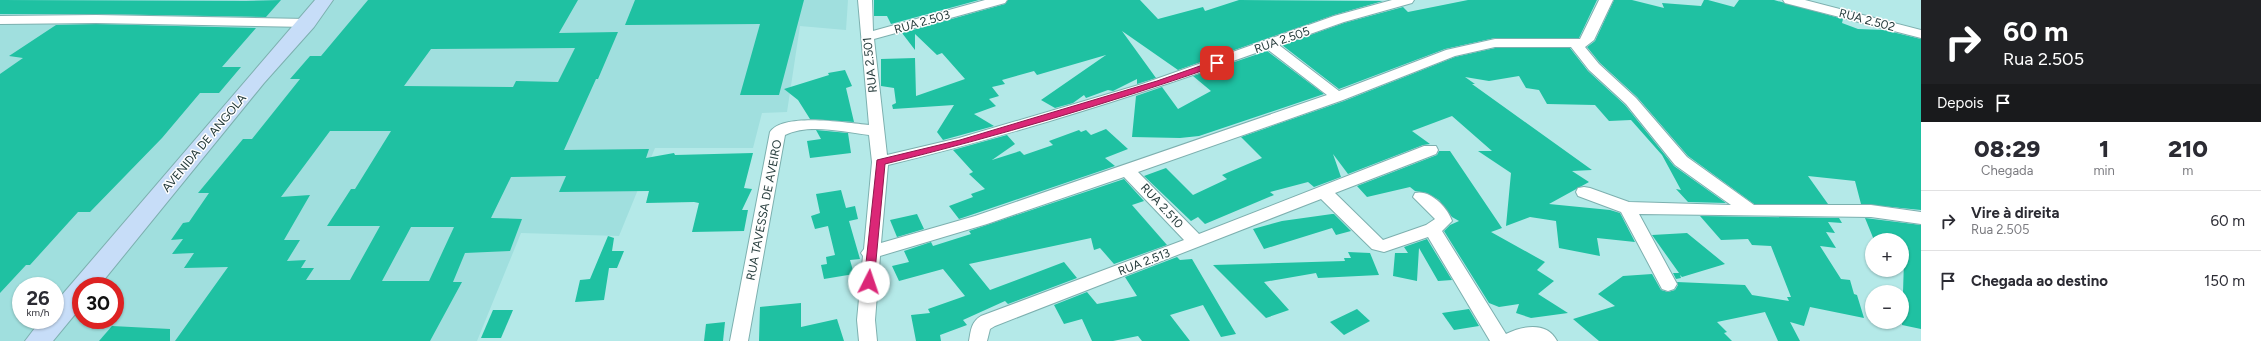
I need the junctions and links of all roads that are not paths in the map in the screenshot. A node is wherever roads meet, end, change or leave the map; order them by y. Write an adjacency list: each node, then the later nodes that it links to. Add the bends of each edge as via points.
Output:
1 (324, 0): 8 (main road, AVENIDA DE ANGOLA)
2 (865, 0): 10 (street, RUA 2.501)
3 (1000, 0): 10 (street, RUA 2.503)
4 (1407, 0): 11 (street, RUA 2.505, via 1339,19)
5 (1606, 0): 12 (street, via 1588,40)
6 (1790, 0): 9 (street, RUA 2.502)
7 (0, 20): 8 (street)
8 (307, 23): 27 (main road, AVENIDA DE ANGOLA)
9 (1921, 34)
10 (867, 37): 14 (street, RUA 2.501)
11 (1269, 44): 13 (street); 16 (street, RUA 2.505, via 1111,98 962,142)
12 (1576, 44): 13 (street, via 1482,45 1451,53); 22 (street, via 1594,67 1631,101 1681,161)
13 (1338, 97): 17 (street)
14 (878, 130): 16 (street, RUA 2.501); 31 (street, RUA TAVESSA DE AVEIRO, via 797,125 778,132)
15 (1430, 150): 18 (street, RUA 2.513)
16 (880, 162): 26 (street, RUA 2.501)
17 (1128, 170): 25 (street, RUA 2.510); 26 (street, via 981,220)
18 (1322, 192): 24 (street, via 1378,245 1384,246); 25 (street, RUA 2.513)
19 (1584, 192): 21 (street)
20 (1421, 197): 24 (street, via 1444,218 1444,221)
21 (1627, 208): 22 (street); 28 (street)
22 (1750, 210): 23 (street, via 1871,211)
23 (1921, 218)
24 (1432, 230): 34 (street)
25 (1196, 242): 33 (street, RUA 2.513, via 981,324)
26 (870, 253): 32 (street, RUA 2.501, via 866,320)
27 (92, 277)
28 (1668, 284)
29 (72, 301): 30 (main road)
30 (38, 341)
31 (739, 341)
32 (868, 341)
33 (978, 341)
34 (1500, 341)
35 (1509, 341): 36 (street, via 1528,332 1536,333)
36 (1548, 341)

